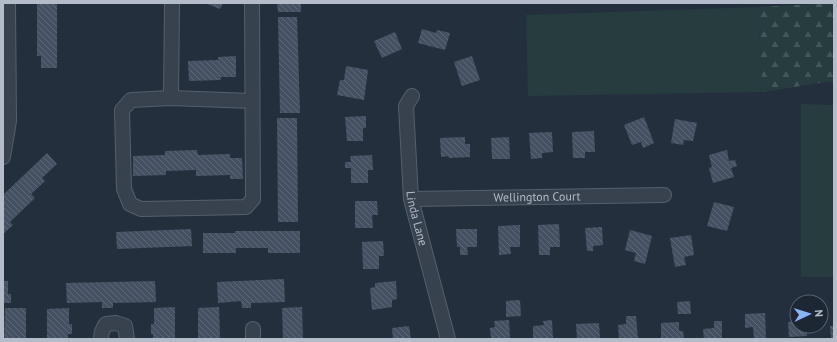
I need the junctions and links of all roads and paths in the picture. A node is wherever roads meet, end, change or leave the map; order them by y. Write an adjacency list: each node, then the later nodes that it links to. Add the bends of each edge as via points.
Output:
1 (8, 3): 7 (street, via 9,121)
2 (172, 3): 5 (street)
3 (252, 3): 6 (street)
4 (412, 96): 9 (street, Linda Lane, via 406,106)
5 (171, 98): 6 (street); 6 (street, via 131,100 122,110 124,189 130,204 142,209 246,206 253,199)
6 (252, 101)
7 (3, 157)
8 (664, 195): 9 (street, Wellington Court)
9 (411, 200): 12 (street, Linda Lane)
10 (101, 339): 11 (street, via 106,324 116,323 125,326)
11 (127, 339)
12 (448, 339)

